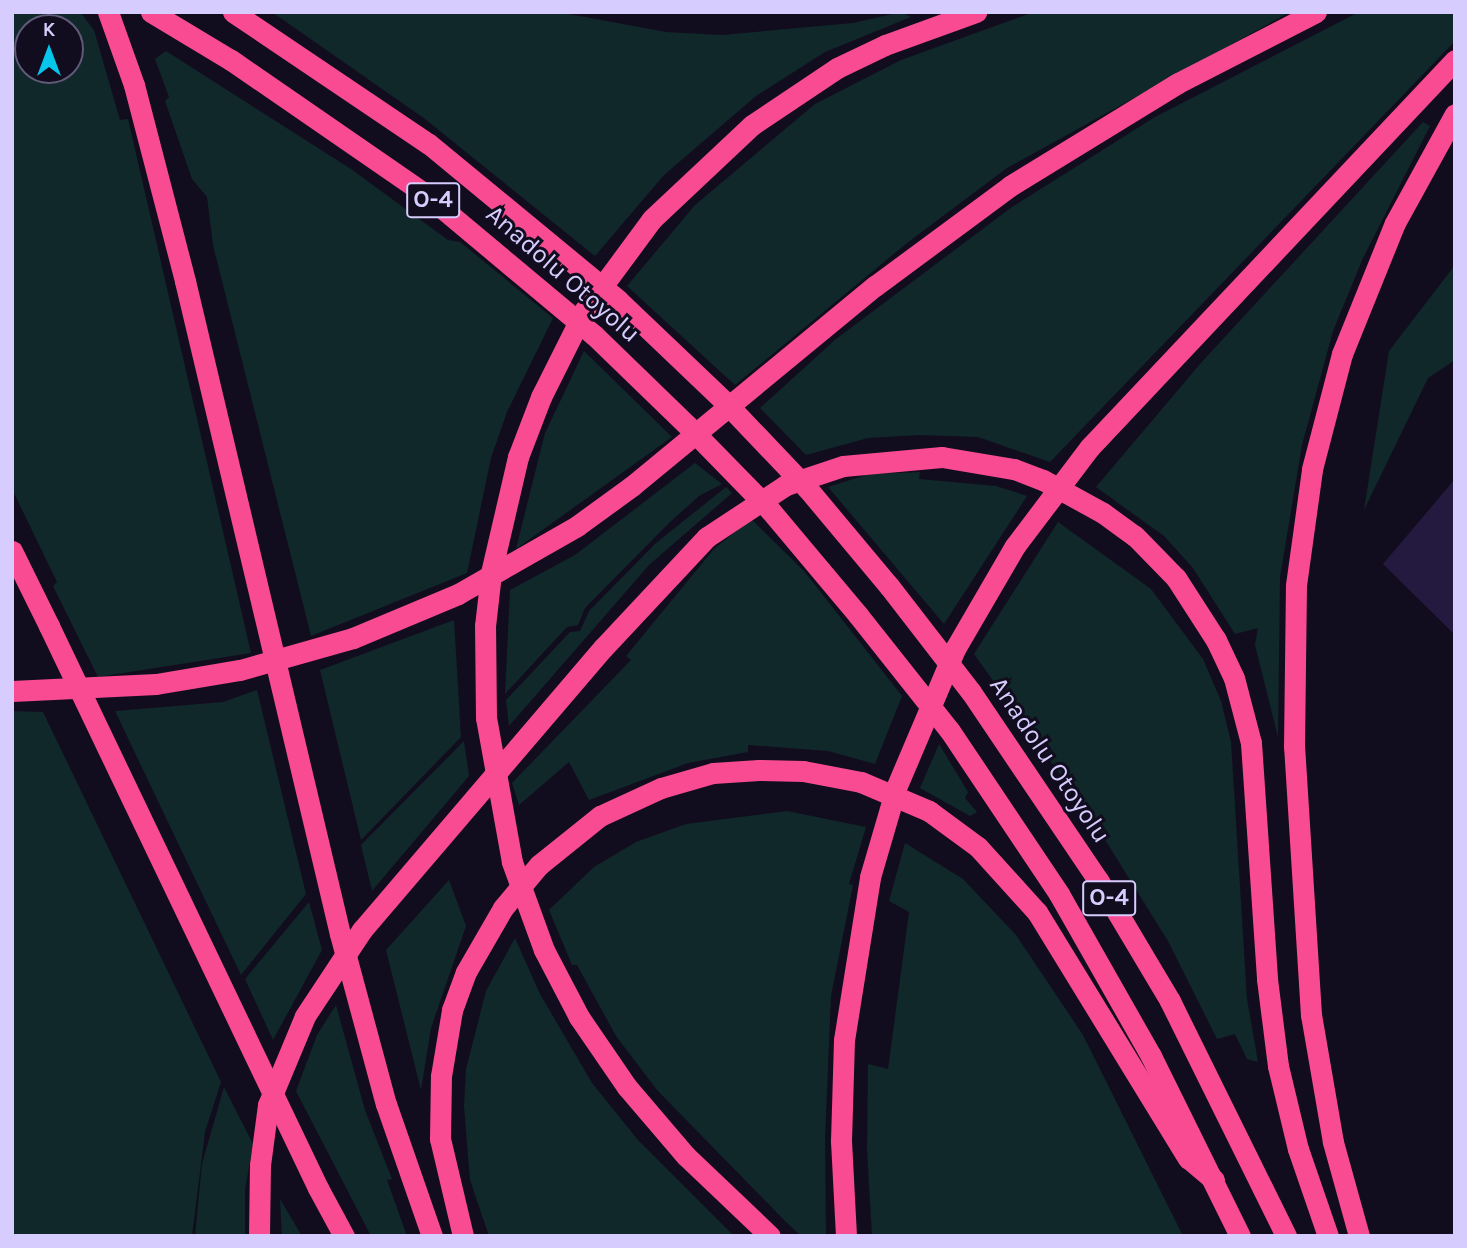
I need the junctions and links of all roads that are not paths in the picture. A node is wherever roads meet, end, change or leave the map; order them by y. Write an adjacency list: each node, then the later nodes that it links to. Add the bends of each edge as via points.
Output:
1 (108, 12): 13 (highway, bridge, via 186,281 340,934 386,1104)
2 (151, 12): 10 (highway, Anadolu Otoyolu / O-4, bridge, via 231,60 424,193 594,335 770,510 950,731 1059,894 1151,1056)
3 (233, 12): 18 (highway, Anadolu Otoyolu / O-4, bridge, via 429,144 618,300 807,488 971,692 1098,880 1170,1001)
4 (976, 12): 15 (highway, bridge, via 837,68 752,125 652,219 584,312 541,397 518,457 491,573 485,626 486,718 512,862 544,950 579,1017 627,1087 686,1156)
5 (1316, 12): 9 (highway, via 1178,83 1010,186 874,286 632,486 577,526 458,594 353,638 240,670 156,684)
6 (1455, 61): 16 (highway, bridge, via 1090,447 1016,546 955,649 896,788 870,877 844,1040 841,1127)
7 (1455, 114): 20 (highway, via 1395,223 1342,354 1312,469 1295,597 1294,747 1311,1015 1333,1142)
8 (12, 551): 12 (highway, bridge)
9 (12, 691)
10 (1214, 1180): 14 (highway, via 1188,1158 1159,1115 1037,912 978,847 929,811 861,782 803,771 759,769 713,773 661,788 600,816 539,865 503,908 466,972 452,1010 441,1076 440,1139); 17 (highway, O-4)
11 (259, 1236): 19 (highway, via 259,1175 268,1105 305,1016 362,930 635,611 707,537 786,485 843,466 942,457 982,461 1024,473 1104,513 1135,536 1176,578 1216,640 1234,678 1251,743 1268,990 1278,1066 1298,1150)
12 (344, 1236)
13 (432, 1236)
14 (463, 1236)
15 (770, 1236)
16 (846, 1236)
17 (1240, 1236)
18 (1286, 1236)
19 (1328, 1236)
20 (1359, 1236)

